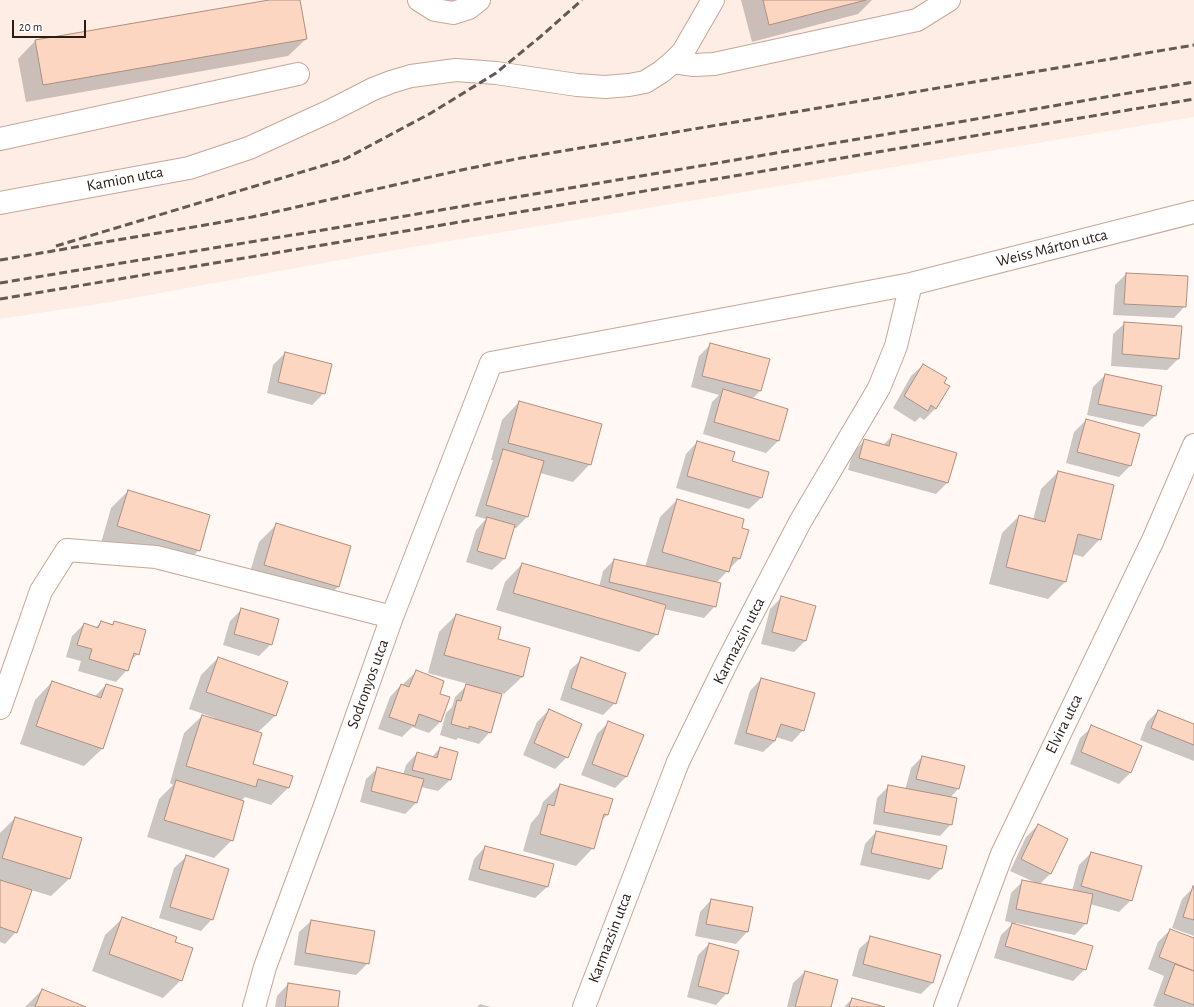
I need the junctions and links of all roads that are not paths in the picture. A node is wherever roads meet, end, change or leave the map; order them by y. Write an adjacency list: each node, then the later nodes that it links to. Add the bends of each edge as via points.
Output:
1 (419, 0): 2 (street, via 435,10 453,13 469,8)
2 (479, 0)
3 (713, 0): 5 (street, Kamion utca, via 683,52)
4 (949, 0): 5 (street, via 910,22 714,64)
5 (673, 62): 8 (street, Kamion utca, via 645,82 606,88 456,70 411,76 391,82 249,148 189,168)
6 (298, 74): 7 (street)
7 (0, 139)
8 (0, 203)
9 (1194, 212): 10 (street, Weiss Márton utca)
10 (911, 284): 11 (street, Weiss Márton utca); 16 (street, Karmazsin utca, via 896,346 879,388 800,522 678,762)
11 (491, 363): 13 (street, Sodronyos utca)
12 (1194, 445): 17 (street, Elvira utca, via 1153,540 1002,854)
13 (392, 617): 14 (street, via 156,557 67,550 41,591); 15 (street, Sodronyos utca, via 265,967)
14 (0, 708)
15 (254, 1007)
16 (584, 1007)
17 (945, 1007)

